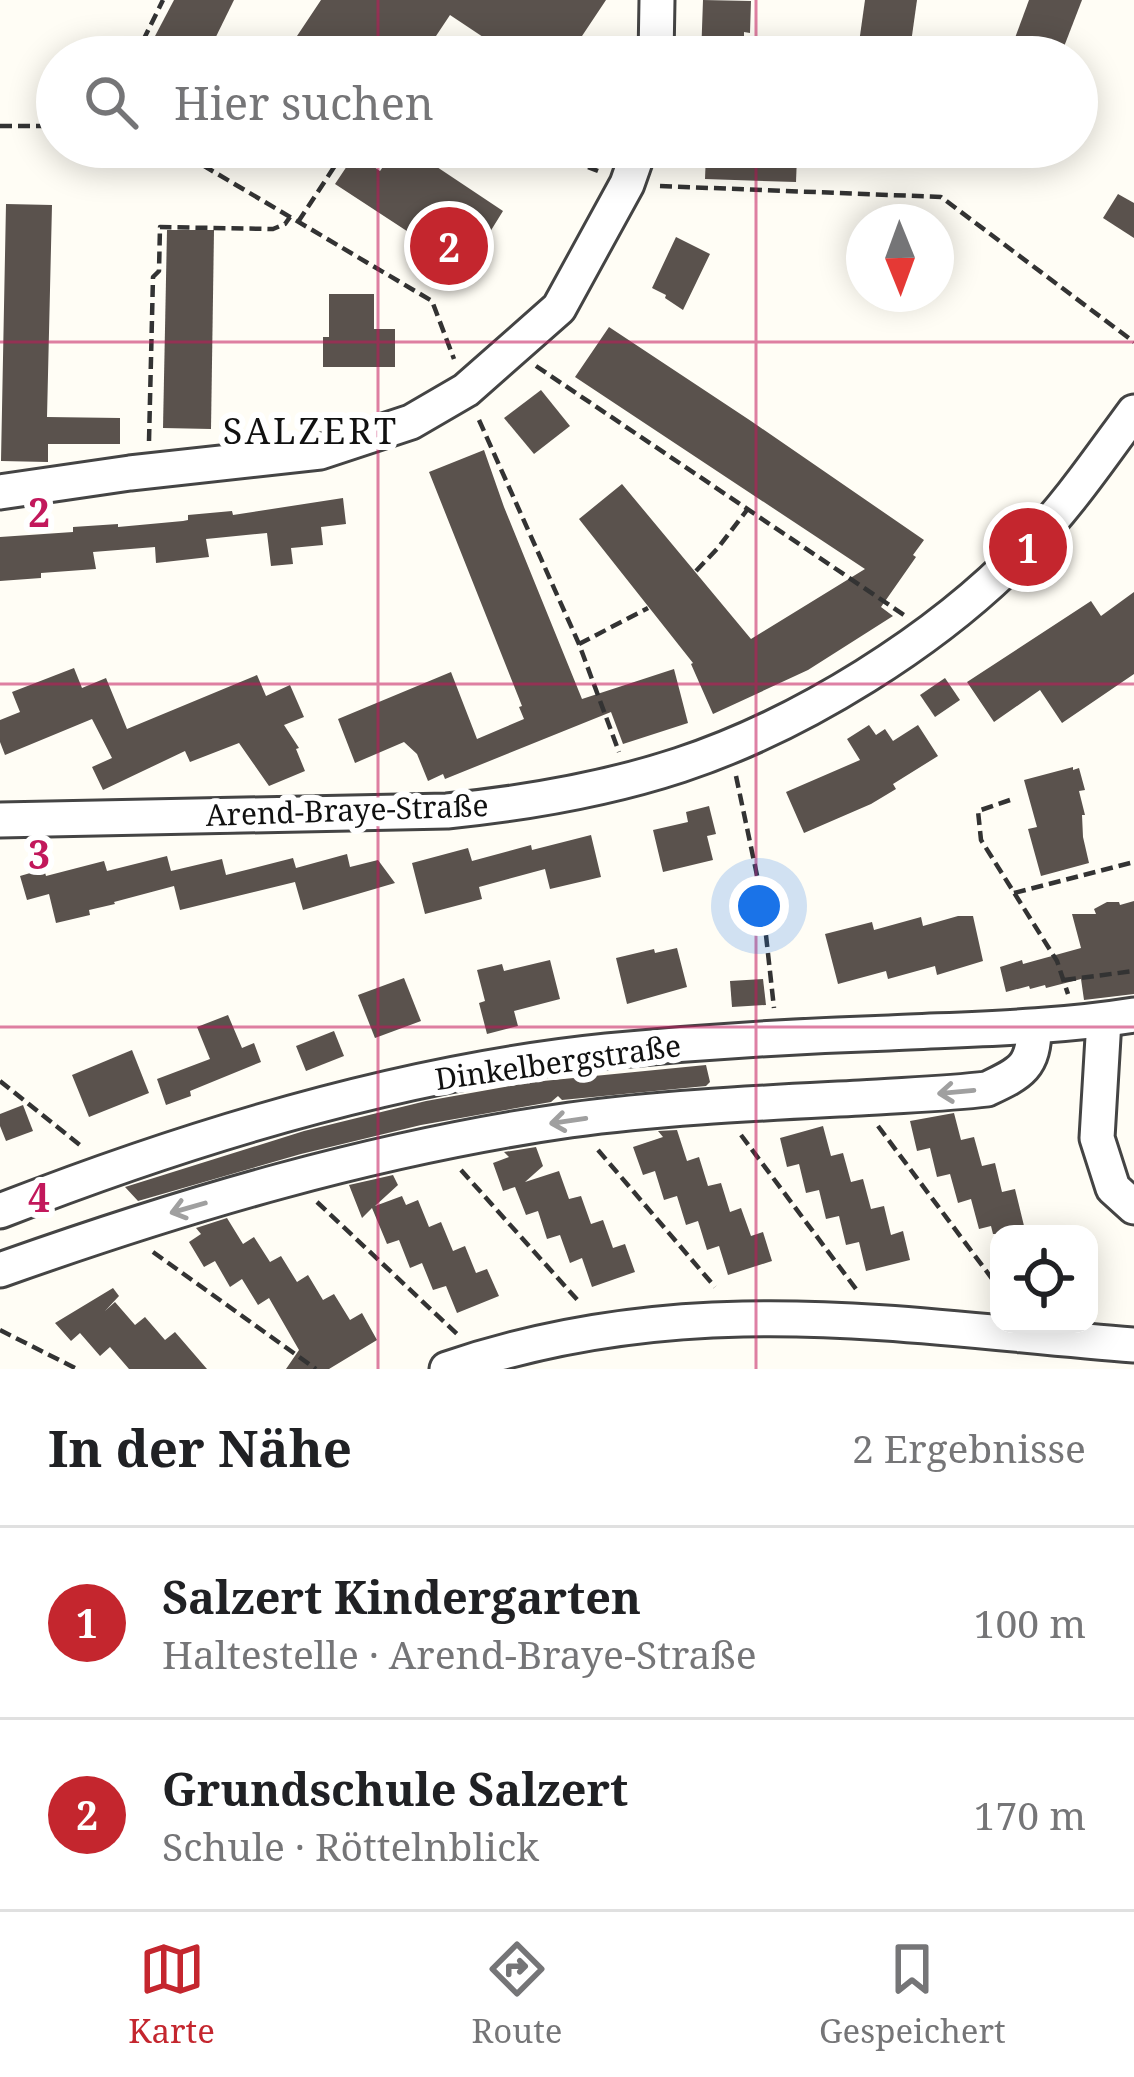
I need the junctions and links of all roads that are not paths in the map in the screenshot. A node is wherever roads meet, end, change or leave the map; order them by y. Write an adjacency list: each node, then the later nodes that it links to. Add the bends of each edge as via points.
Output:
1 (658, 0): 2 (street)
2 (657, 36)
3 (633, 168): 5 (street, via 559,308 466,390 411,422 320,452)
4 (1134, 412): 6 (street, Arend-Braye-Straße, via 1070,498 981,592 887,662 725,749 511,805)
5 (0, 492)
6 (0, 820)
7 (1104, 1019): 8 (street, Dinkelbergstraße); 9 (street, via 1097,1138 1113,1188)
8 (1034, 1027): 10 (street, Dinkelbergstraße, via 777,1037 522,1061 246,1126); 11 (street, one-way to 11, via 1026,1065 987,1089 572,1120 437,1143 290,1177)
9 (1134, 1207)
10 (0, 1210)
11 (0, 1270)
12 (1134, 1346): 13 (street, via 742,1319 604,1330)
13 (447, 1369)

